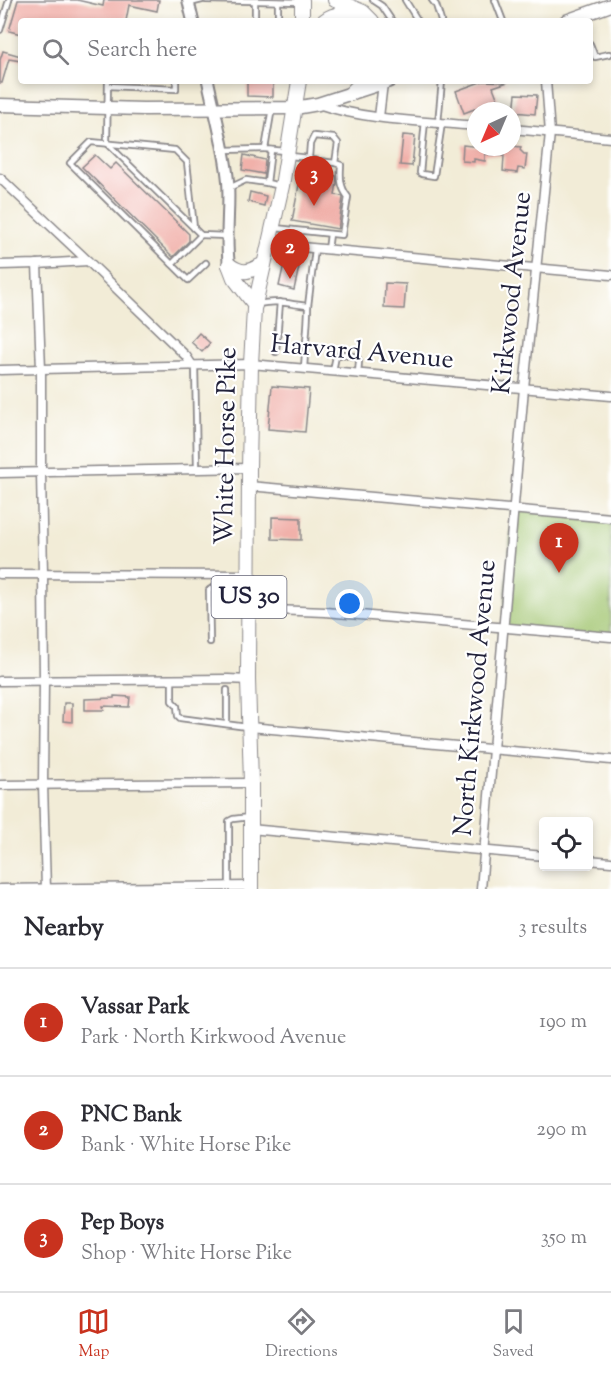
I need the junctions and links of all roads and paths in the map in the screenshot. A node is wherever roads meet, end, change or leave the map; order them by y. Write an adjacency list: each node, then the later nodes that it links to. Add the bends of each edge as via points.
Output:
1 (9, 0): 25 (lane)
2 (204, 0): 8 (lane); 10 (lane)
3 (335, 0): 19 (highway)
4 (373, 0): 20 (lane)
5 (405, 0): 21 (lane)
6 (432, 0): 22 (lane)
7 (495, 0): 23 (lane)
8 (255, 1): 11 (lane); 14 (lane)
9 (302, 1): 11 (lane); 16 (highway)
10 (189, 2): 13 (street)
11 (278, 2): 15 (lane)
12 (611, 5): 24 (main road)
13 (193, 18)
14 (255, 18)
15 (278, 18)
16 (302, 18)
17 (328, 18): 18 (highway, via 339,14)
18 (353, 18)
19 (369, 18)
20 (390, 18)
21 (416, 18)
22 (440, 18)
23 (502, 18)
24 (583, 18)
25 (0, 30)
26 (593, 52): 27 (lane, via 595,57)
27 (609, 54)
28 (108, 84): 29 (lane, via 176,89); 40 (lane)
29 (176, 84)
30 (209, 84): 41 (street)
31 (299, 84): 43 (highway, White Horse Pike / US 30)
32 (360, 84): 37 (highway)
33 (380, 84): 37 (main road)
34 (386, 84): 44 (street)
35 (442, 84): 46 (lane)
36 (546, 84): 49 (street, Kirkwood Avenue)
37 (350, 94): 38 (main road)
38 (318, 104): 43 (main road); 44 (street)
39 (0, 105): 40 (main road)
40 (108, 108): 41 (main road); 51 (lane)
41 (214, 108): 42 (main road); 53 (street)
42 (272, 108): 43 (main road); 52 (lane)
43 (295, 108): 54 (highway, White Horse Pike / US 30)
44 (379, 117): 45 (street)
45 (425, 121): 46 (street); 46 (lane, via 420,173 434,176)
46 (440, 123): 47 (street)
47 (467, 125)
48 (521, 130): 49 (street)
49 (550, 133): 50 (street); 76 (street, Kirkwood Avenue)
50 (611, 138)
51 (107, 143): 61 (lane); 61 (lane, via 175,150 187,162); 72 (lane, via 91,142 69,163)
52 (268, 149): 53 (lane); 54 (lane); 58 (lane)
53 (222, 150): 60 (street)
54 (287, 153): 55 (lane); 59 (highway, White Horse Pike / US 30)
55 (309, 158): 56 (lane); 56 (lane, via 314,136 334,138 338,143)
56 (335, 163): 64 (lane, via 341,165 341,183 348,197 342,235)
57 (0, 178): 69 (street)
58 (267, 183): 59 (lane); 60 (lane, via 246,180)
59 (282, 186): 62 (highway, White Horse Pike / US 30)
60 (228, 189): 65 (street)
61 (194, 228): 63 (lane)
62 (272, 228): 64 (lane); 66 (highway, White Horse Pike / US 30)
63 (201, 234): 65 (lane); 72 (lane)
64 (330, 234): 68 (lane)
65 (227, 236): 75 (street)
66 (268, 244): 67 (street); 73 (highway, White Horse Pike / US 30)
67 (315, 249): 68 (street); 80 (lane)
68 (328, 250): 76 (street)
69 (88, 261): 71 (street); 83 (street)
70 (206, 262): 72 (lane, via 188,280)
71 (37, 264): 74 (street); 84 (street)
72 (171, 264)
73 (264, 264): 75 (highway, via 246,272); 79 (highway, White Horse Pike / US 30)
74 (0, 265)
75 (229, 265): 79 (highway, via 234,278)
76 (536, 269): 77 (street); 89 (street, Kirkwood Avenue)
77 (611, 275)
78 (280, 302): 79 (lane); 80 (lane); 81 (lane)
79 (255, 304): 82 (highway, White Horse Pike / US 30)
80 (308, 306): 85 (lane)
81 (276, 352)
82 (251, 364): 83 (street, Harvard Avenue); 85 (street, Harvard Avenue); 92 (highway, White Horse Pike / US 30)
83 (193, 365): 84 (street, Harvard Avenue); 91 (lane)
84 (41, 369): 86 (street, Harvard Avenue); 94 (street)
85 (304, 369): 87 (street, Harvard Avenue)
86 (0, 370)
87 (333, 371): 88 (street, Harvard Avenue); 88 (lane, via 336,356 343,354 357,357)
88 (358, 374): 89 (street, Harvard Avenue)
89 (524, 388): 90 (street, Harvard Avenue); 96 (street, Kirkwood Avenue)
90 (611, 396)
91 (197, 468): 92 (street); 94 (street)
92 (249, 468): 95 (highway, White Horse Pike / US 30)
93 (0, 473): 94 (street)
94 (41, 473): 99 (street)
95 (249, 486): 96 (street); 101 (highway, White Horse Pike / US 30)
96 (513, 510): 97 (street); 103 (street, North Kirkwood Avenue)
97 (611, 518)
98 (0, 574): 99 (street)
99 (43, 574): 100 (street); 106 (street)
100 (228, 575): 101 (street); 105 (lane, via 227,588 209,590)
101 (249, 575): 102 (highway, White Horse Pike / US 30)
102 (249, 609): 103 (street); 108 (highway, White Horse Pike / US 30)
103 (503, 628): 104 (street); 113 (street, North Kirkwood Avenue)
104 (611, 637)
105 (210, 642)
106 (44, 680): 107 (street); 109 (street); 116 (street)
107 (172, 680): 108 (street); 111 (lane, via 172,701 180,718)
108 (248, 680): 112 (highway, White Horse Pike / US 30)
109 (0, 681)
110 (227, 690): 111 (lane)
111 (227, 724): 112 (lane)
112 (249, 727): 113 (street); 115 (highway, White Horse Pike / US 30)
113 (493, 749): 114 (street); 119 (street, North Kirkwood Avenue)
114 (611, 760)
115 (251, 783): 116 (street); 118 (highway, White Horse Pike / US 30)
116 (43, 784): 117 (street); 126 (street)
117 (0, 785)
118 (250, 823): 119 (street); 123 (lane, via 229,821); 124 (highway, White Horse Pike / US 30)
119 (485, 850): 120 (street); 127 (street, North Kirkwood Avenue)
120 (539, 856)
121 (593, 860): 122 (street)
122 (611, 862)
123 (228, 886): 124 (street); 126 (street)
124 (251, 887)
125 (0, 889): 126 (street)
126 (46, 889)
127 (481, 889)

